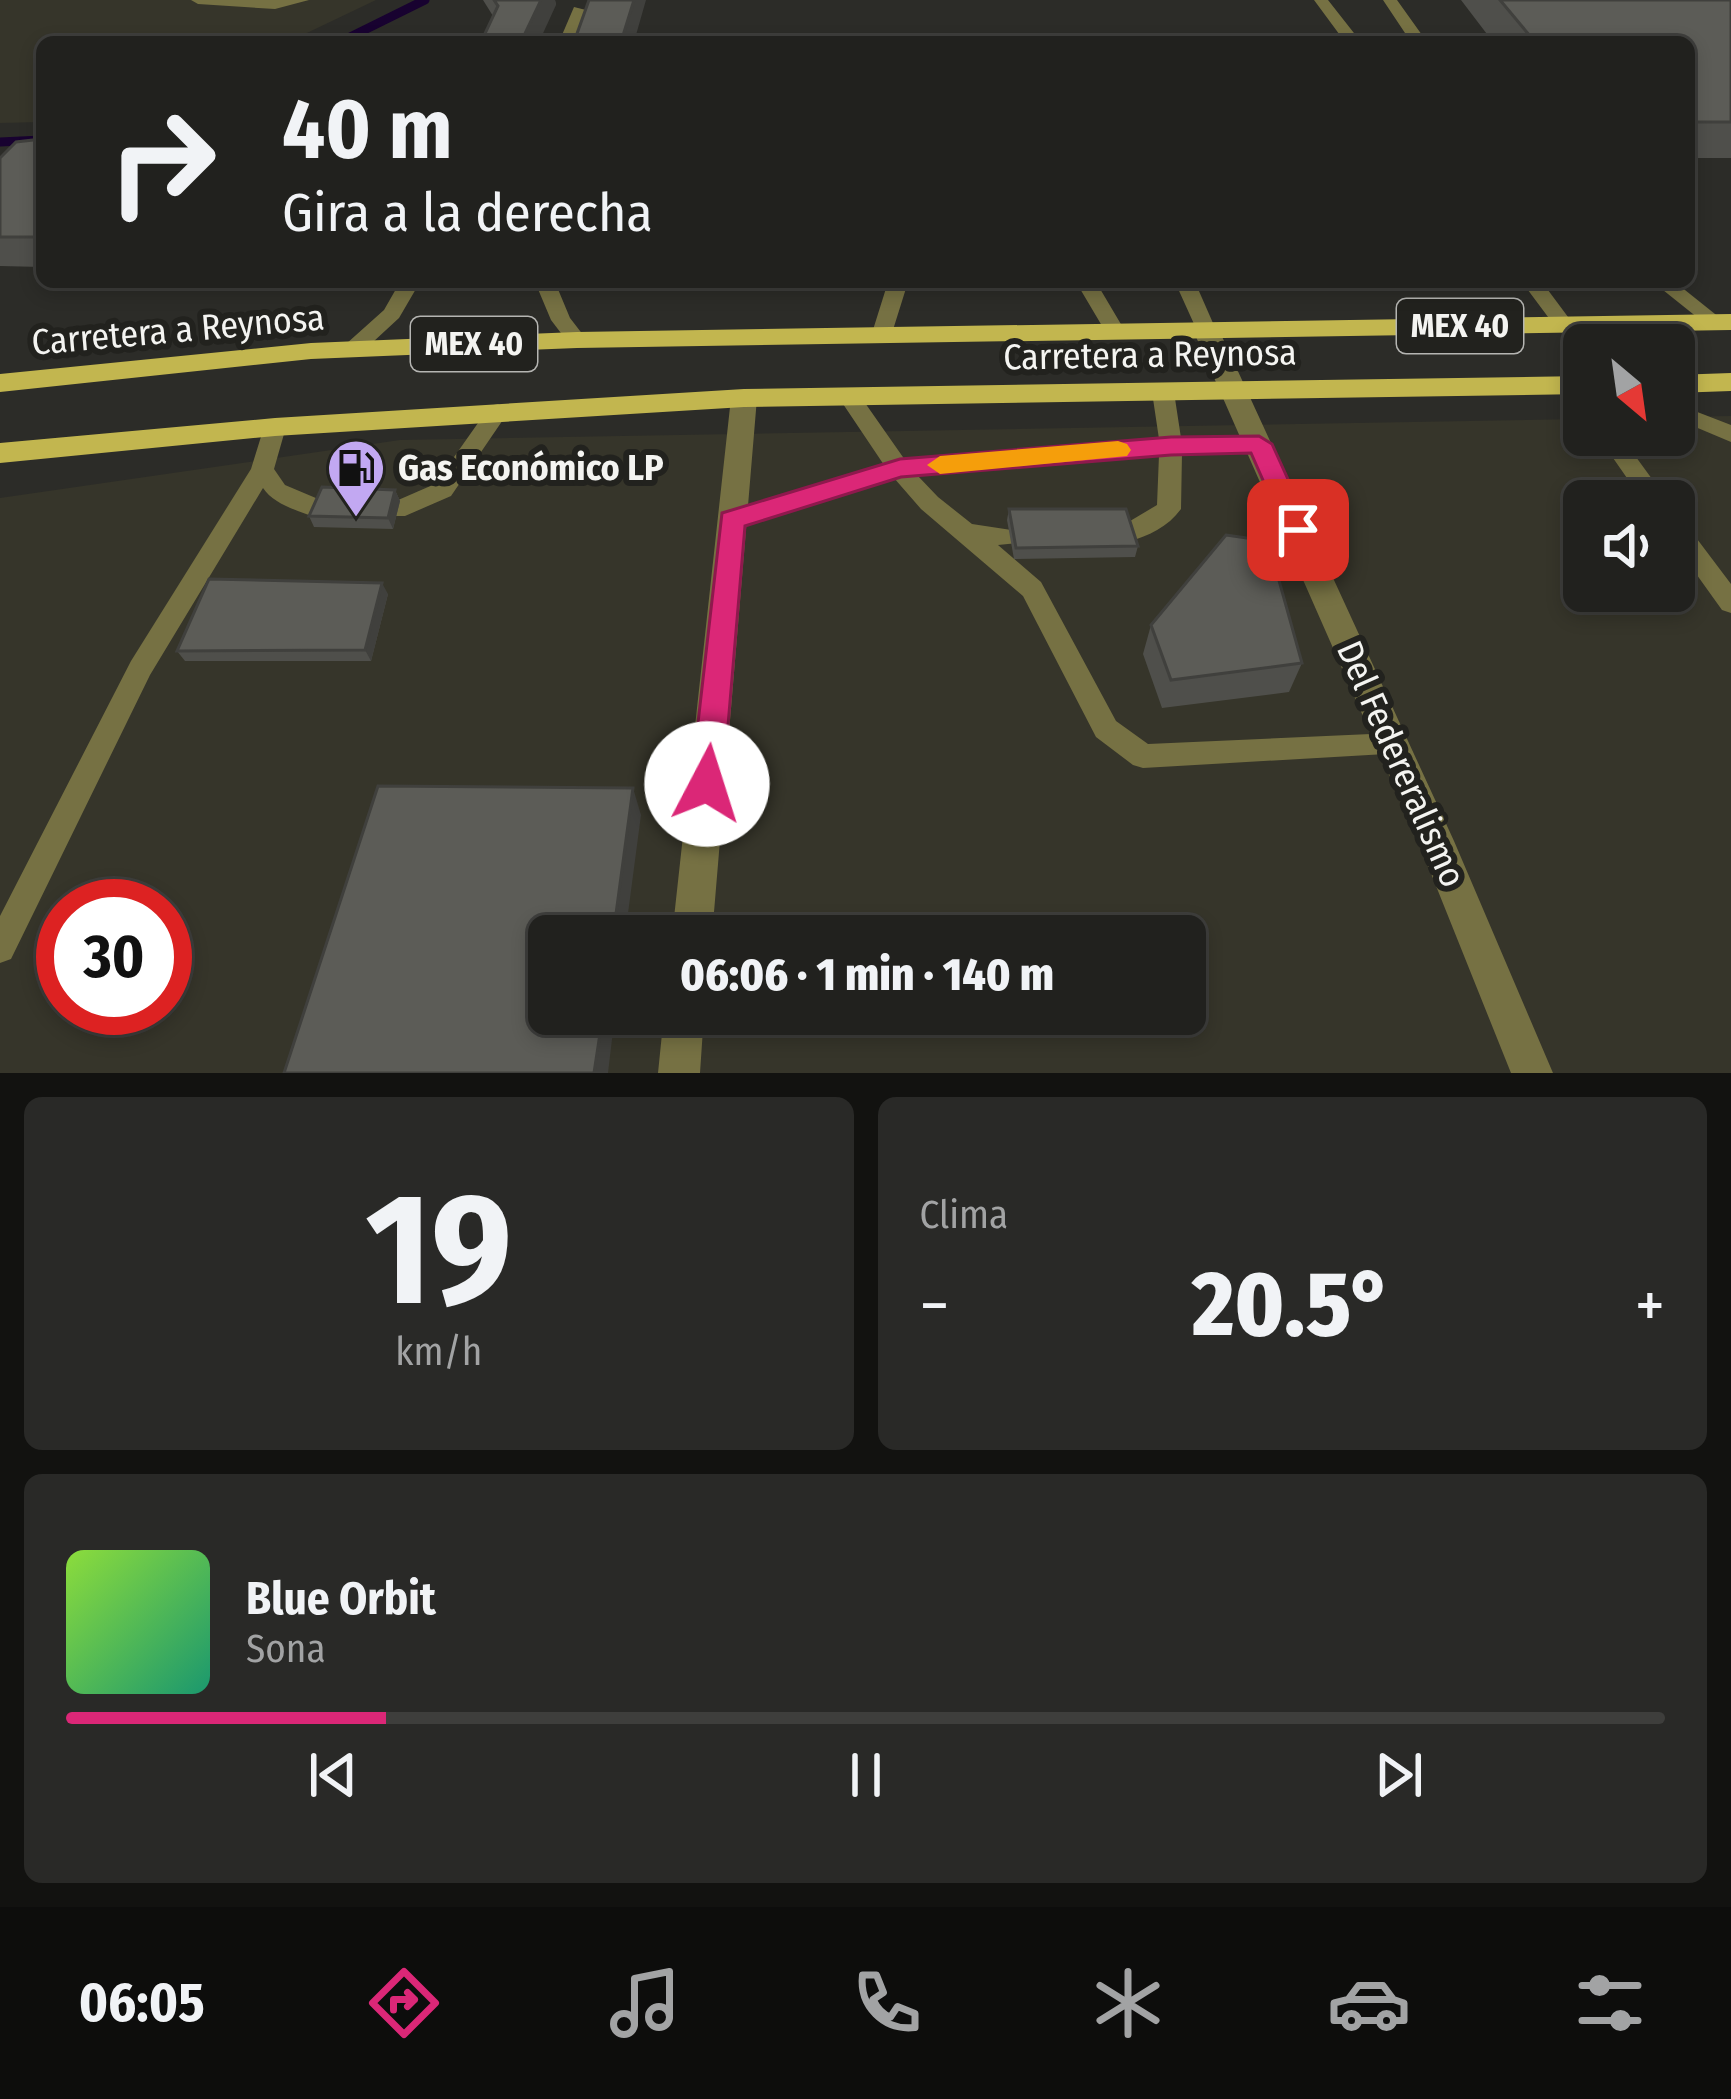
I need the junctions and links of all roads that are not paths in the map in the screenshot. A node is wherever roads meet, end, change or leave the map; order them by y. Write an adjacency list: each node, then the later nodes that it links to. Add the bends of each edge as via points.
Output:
1 (198, 0): 2 (lane)
2 (302, 0)
3 (1321, 0): 7 (lane)
4 (1390, 0): 8 (lane)
5 (579, 10): 6 (lane)
6 (570, 36)
7 (1348, 36)
8 (1415, 36)
9 (407, 288): 24 (lane, via 392,314)
10 (548, 288): 23 (lane)
11 (896, 288): 22 (lane)
12 (1090, 288): 21 (lane)
13 (1188, 288): 20 (lane)
14 (1536, 288): 17 (lane)
15 (1672, 288): 16 (lane)
16 (1723, 322): 18 (main road, Carretera a Reynosa / MEX 40)
17 (1563, 324)
18 (1617, 324)
19 (1563, 325): 20 (main road, Carretera a Reynosa / MEX 40)
20 (1206, 330): 21 (main road, Carretera a Reynosa / MEX 40); 28 (street, Del Federeralismo)
21 (1115, 331): 22 (main road, Carretera a Reynosa / MEX 40)
22 (882, 333): 23 (main road, Carretera a Reynosa / MEX 40)
23 (578, 340): 24 (main road, Carretera a Reynosa / MEX 40)
24 (353, 349): 26 (main road, Carretera a Reynosa / MEX 40)
25 (1731, 382): 27 (main road)
26 (0, 383)
27 (1695, 383)
28 (1236, 391): 29 (main road, Carretera a Reynosa / MEX 40); 30 (main road, Carretera a Reynosa / MEX 40); 37 (street, Del Federeralismo)
29 (1563, 391)
30 (1163, 392): 31 (main road, Carretera a Reynosa / MEX 40); 38 (lane)
31 (848, 395): 32 (main road, Carretera a Reynosa / MEX 40); 40 (lane)
32 (744, 398): 33 (main road, Carretera a Reynosa / MEX 40); 44 (street)
33 (498, 411): 35 (main road, Carretera a Reynosa / MEX 40); 43 (lane, via 443,490)
34 (1695, 419): 36 (lane)
35 (275, 427): 39 (main road, Carretera a Reynosa / MEX 40); 41 (lane)
36 (1731, 434)
37 (1259, 444): 38 (lane); 50 (street, Del Federeralismo)
38 (1171, 446): 40 (lane); 46 (lane, via 1169,509)
39 (0, 453)
40 (900, 468): 44 (lane); 45 (lane)
41 (262, 470): 42 (lane, via 277,490); 52 (lane, via 140,669)
42 (322, 509)
43 (397, 510)
44 (732, 520): 51 (street)
45 (968, 533): 47 (lane); 50 (lane, via 1032,589 1106,730 1143,756)
46 (1128, 533)
47 (1010, 536)
48 (1695, 554): 49 (lane)
49 (1731, 603)
50 (1393, 745): 55 (street, Del Federeralismo)
51 (694, 915)
52 (0, 948)
53 (682, 1035): 54 (street)
54 (679, 1073)
55 (1532, 1073)

